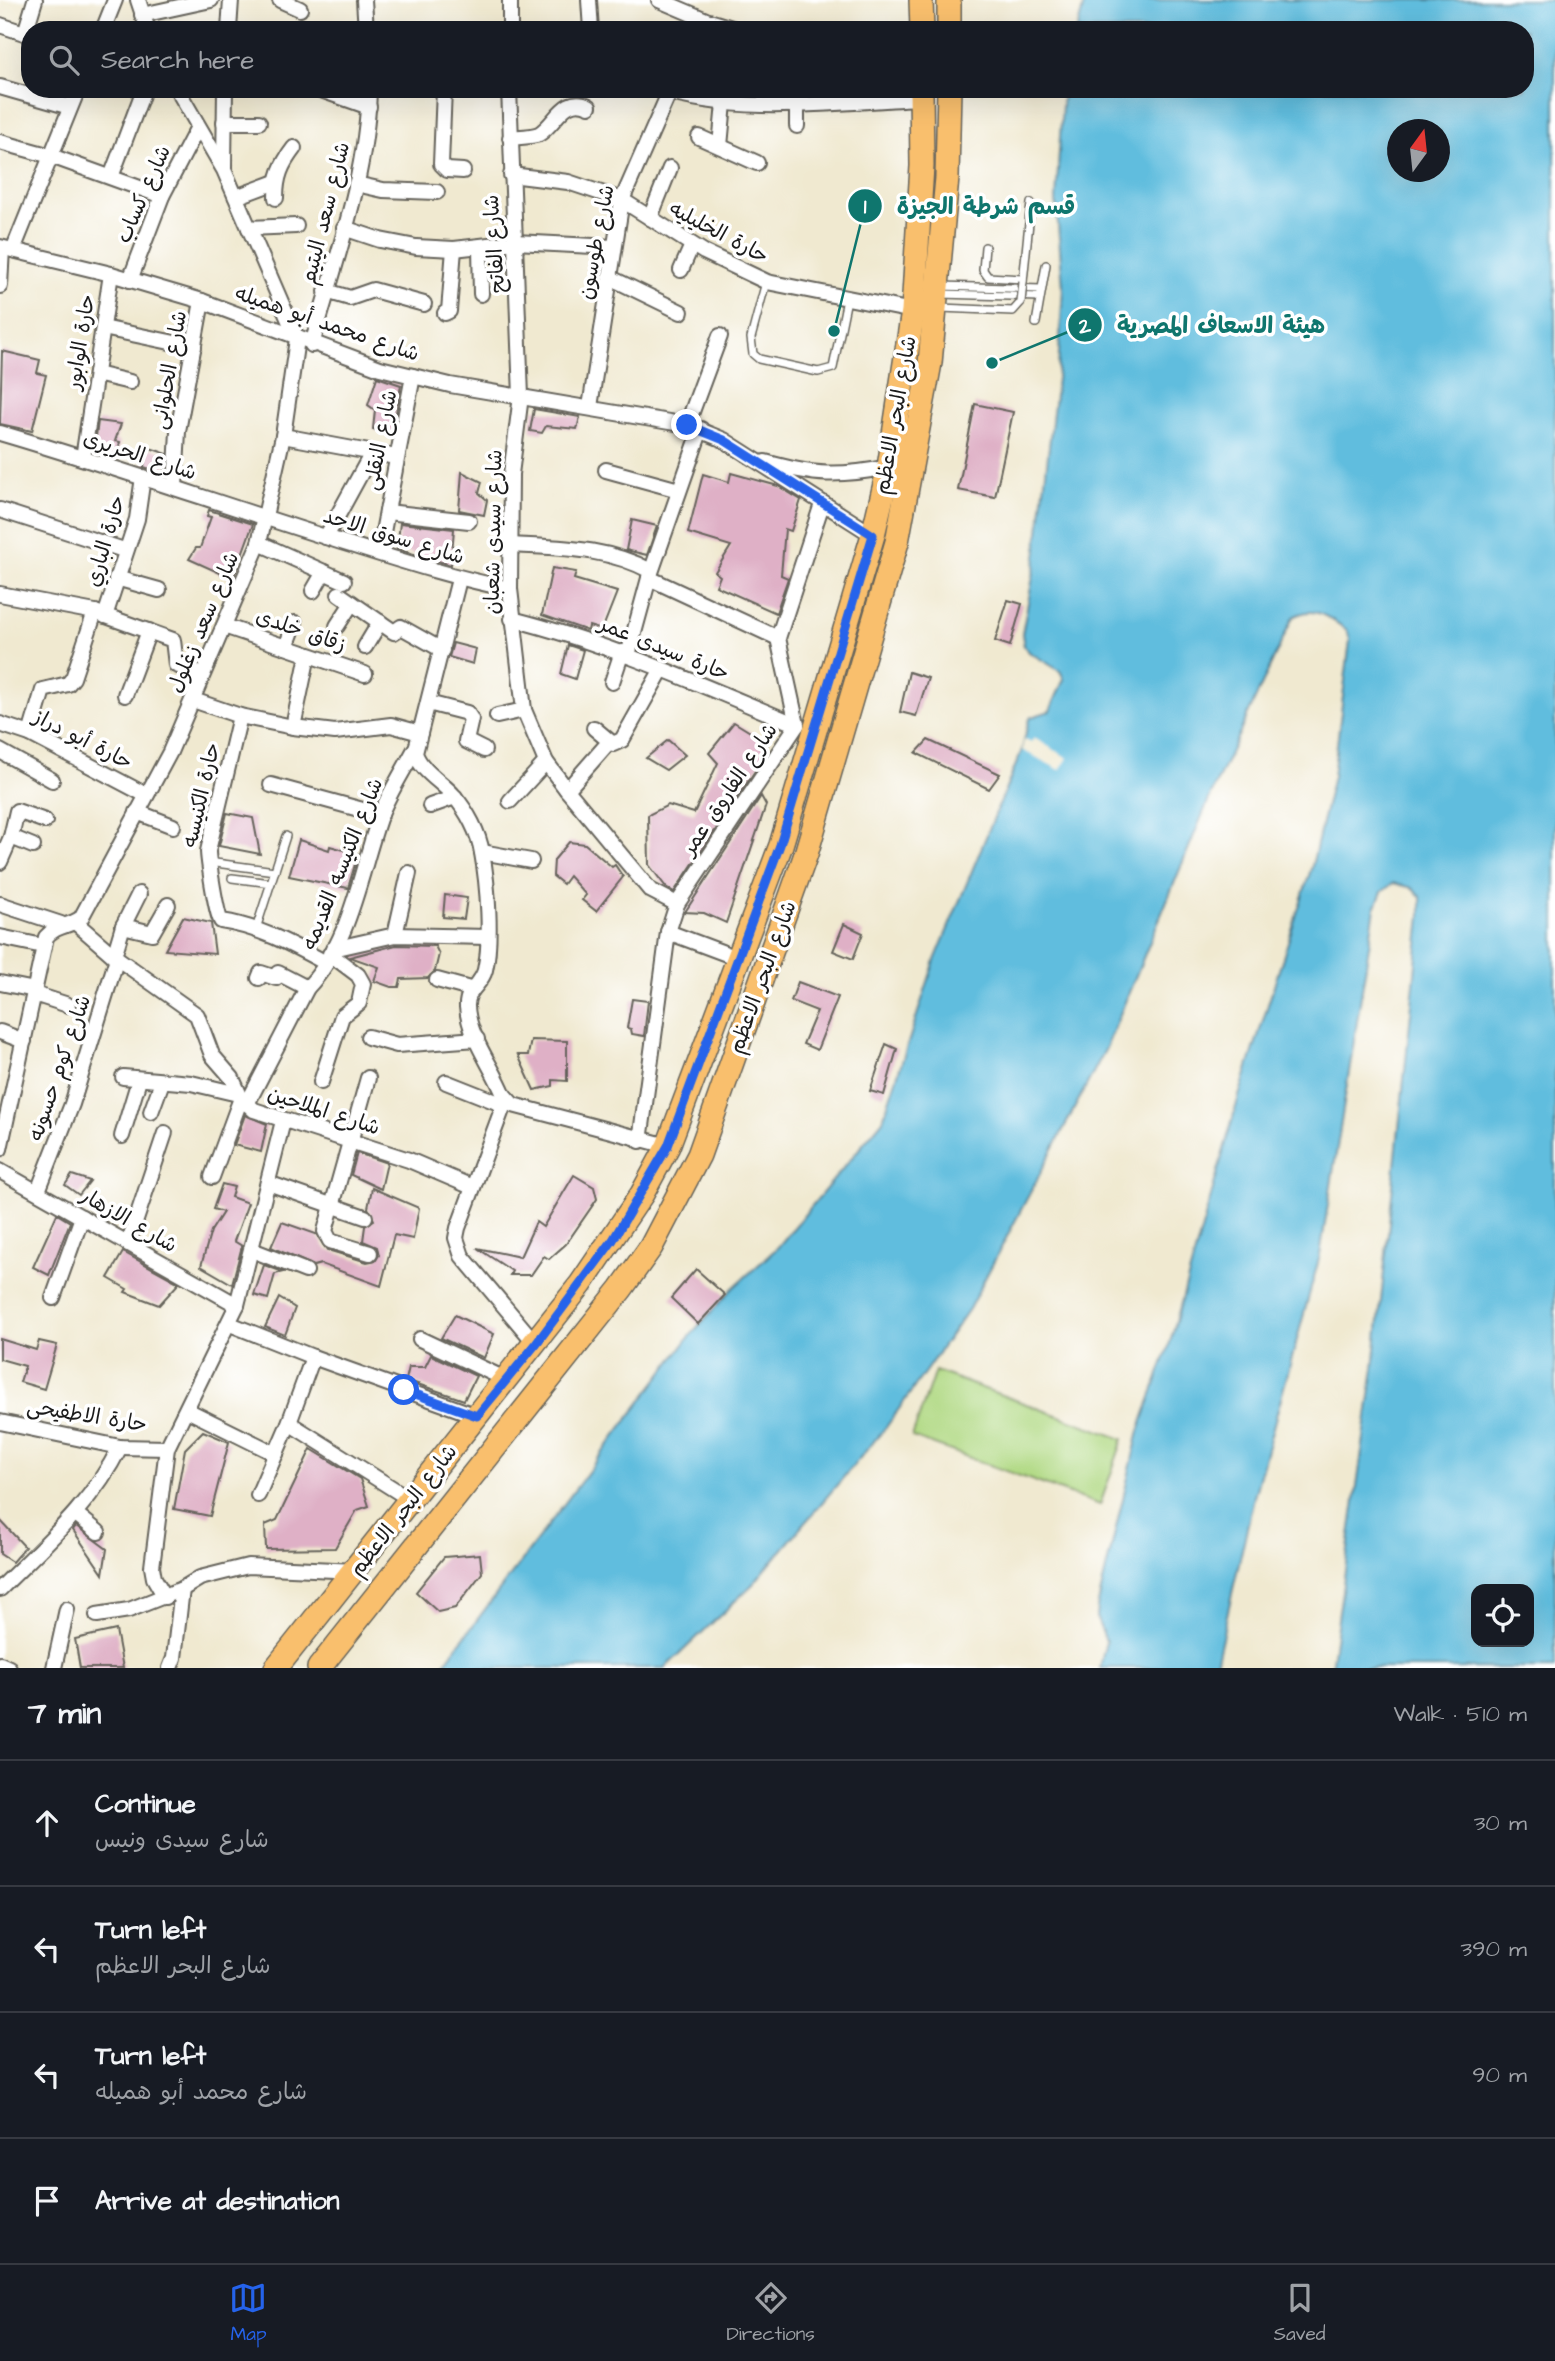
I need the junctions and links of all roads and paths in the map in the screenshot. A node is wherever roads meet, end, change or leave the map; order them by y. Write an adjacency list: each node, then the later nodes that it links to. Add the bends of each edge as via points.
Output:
1 (35, 0): 15 (street)
2 (115, 0): 16 (street)
3 (138, 0): 14 (street)
4 (211, 0): 14 (street)
5 (231, 0): 18 (street)
6 (280, 0): 13 (street)
7 (364, 0): 19 (street)
8 (510, 0): 20 (street)
9 (589, 0): 21 (street)
10 (659, 0): 22 (street)
11 (920, 0): 23 (main road)
12 (949, 0): 24 (main road)
13 (300, 9)
14 (142, 15): 17 (street)
15 (30, 21)
16 (107, 21)
17 (144, 21)
18 (230, 21)
19 (365, 21)
20 (510, 21)
21 (590, 21)
22 (709, 21)
23 (921, 21)
24 (949, 21)
25 (0, 25): 26 (street)
26 (21, 32)
27 (0, 87): 28 (street)
28 (21, 93)
29 (38, 98): 47 (street)
30 (74, 98): 47 (street)
31 (141, 98): 64 (street)
32 (182, 98): 52 (street)
33 (225, 98): 49 (street)
34 (344, 98): 48 (street)
35 (369, 98): 48 (street, شارع سعد اليتيم)
36 (444, 98): 62 (street, via 441,164 447,170)
37 (509, 98): 54 (street, شارع الفاتح)
38 (660, 98): 71 (street, شارع طوسون)
39 (699, 98): 44 (street)
40 (793, 98): 45 (street)
41 (870, 98): 45 (street)
42 (921, 98): 99 (main road, شارع البحر الاعظم, via 922,166)
43 (949, 98): 95 (main road, شارع البحر الاعظم)
44 (724, 103): 45 (street); 56 (street)
45 (794, 104): 51 (street)
46 (589, 106): 54 (street, via 571,104 540,133)
47 (70, 107): 58 (street)
48 (369, 107): 66 (street, شارع سعد اليتيم)
49 (224, 122): 50 (street); 61 (street)
50 (259, 122)
51 (797, 126)
52 (198, 127): 61 (street); 68 (street, شارع كساب)
53 (699, 137): 56 (street)
54 (510, 138): 63 (street, شارع الفاتح)
55 (0, 142): 58 (street)
56 (720, 146): 59 (street)
57 (294, 148): 65 (street)
58 (51, 156): 64 (street); 82 (street)
59 (757, 163)
60 (670, 168): 73 (street)
61 (224, 170): 69 (street)
62 (463, 171)
63 (511, 174): 71 (street, حارة الخليليه, via 568,182); 77 (street, شارع الفاتح)
64 (111, 177): 68 (street)
65 (276, 182): 69 (street); 70 (street)
66 (356, 184): 67 (street); 76 (street, شارع سعد اليتيم)
67 (437, 192)
68 (162, 196): 88 (street, شارع كساب)
69 (236, 197): 75 (street)
70 (276, 198)
71 (622, 200): 73 (street, حارة الخليليه); 80 (street, شارع طوسون)
72 (1031, 203): 89 (lane)
73 (650, 218): 78 (street, حارة الخليليه)
74 (296, 226): 75 (street)
75 (249, 228): 105 (street)
76 (344, 228): 83 (street, via 392,242); 92 (street, شارع سعد اليتيم)
77 (515, 242): 79 (street); 80 (street); 111 (street, شارع الفاتح)
78 (692, 245): 85 (street); 90 (street, حارة الخليليه)
79 (480, 247): 83 (street); 94 (street)
80 (613, 247): 87 (street, شارع طوسون)
81 (985, 247): 89 (lane, via 983,270 988,277)
82 (5, 248): 86 (street, شارع محمد أبو هميله); 91 (street)
83 (454, 249): 101 (street, via 449,311)
84 (1046, 265): 93 (lane)
85 (681, 270)
86 (111, 274): 88 (street, شارع محمد أبو هميله); 103 (street, حارة الوابور)
87 (609, 277): 100 (street); 112 (street, شارع طوسون)
88 (130, 280): 97 (street, شارع محمد أبو هميله)
89 (1023, 280): 95 (lane, bridge, via 1021,302 1013,311)
90 (767, 282): 96 (street, حارة الخليليه); 96 (lane, via 751,338 753,354 818,372 833,368)
91 (0, 286)
92 (326, 291): 98 (street, via 350,298 373,290); 106 (street, شارع سعد اليتيم)
93 (1040, 293): 95 (lane); 102 (lane)
94 (481, 294)
95 (937, 296): 288 (main road, شارع البحر الاعظم, via 930,363 897,542 806,854 699,1155 664,1224 621,1289)
96 (847, 299): 99 (street, حارة الخليليه)
97 (202, 301): 105 (street, شارع محمد أبو هميله); 107 (street, شارع الحلوانى)
98 (424, 304)
99 (913, 311): 120 (main road, شارع البحر الاعظم)
100 (681, 312)
101 (445, 313)
102 (1037, 323)
103 (103, 328): 107 (street); 108 (street, حارة الوابور)
104 (720, 336): 113 (street)
105 (297, 339): 106 (street, شارع محمد أبو هميله); 115 (street, شارع سعد زغلول)
106 (312, 345): 109 (street, شارع محمد أبو هميله)
107 (194, 347): 123 (street, شارع الحلوانى, via 178,431)
108 (96, 374): 110 (street); 117 (street, حارة الوابور)
109 (413, 376): 111 (street, شارع محمد أبو هميله); 118 (street, شارع النقلى)
110 (130, 382)
111 (521, 396): 112 (street, شارع محمد أبو هميله); 133 (street, شارع سيدى شعبان, via 511,474)
112 (590, 407): 113 (street, شارع محمد أبو هميله)
113 (694, 427): 119 (street, شارع محمد أبو هميله); 124 (street)
114 (0, 433): 117 (street, شارع الحريرى)
115 (283, 436): 116 (street); 128 (street, شارع سعد زغلول)
116 (372, 453): 118 (street); 131 (street)
117 (83, 457): 122 (street, شارع الحريرى)
118 (396, 457): 127 (street, شارع النقلى)
119 (751, 457): 120 (street, شارع محمد أبو هميله, via 819,475); 125 (street, شارع محمد أبو هميله)
120 (889, 467): 130 (main road, شارع البحر الاعظم)
121 (606, 470): 124 (street)
122 (143, 477): 123 (street, شارع الحريرى); 134 (street, حارة الباري, via 137,519)
123 (175, 488): 128 (street, شارع الحريرى)
124 (678, 490): 137 (street)
125 (822, 504): 130 (street, شارع محمد أبو هميله); 152 (street)
126 (0, 510): 134 (street)
127 (387, 512): 129 (street); 135 (street, شارع النقلى)
128 (266, 520): 131 (street, شارع سوق الاحد); 132 (street, شارع سعد زغلول)
129 (469, 521)
130 (873, 535): 217 (main road, شارع البحر الاعظم, via 780,845)
131 (326, 537): 135 (street, شارع سوق الاحد)
132 (259, 543): 136 (street); 149 (street, شارع سعد زغلول)
133 (511, 545): 137 (street, via 589,549 621,557); 140 (street, شارع سيدى شعبان)
134 (124, 550): 138 (street, حارة الباري)
135 (379, 553): 139 (street, شارع سوق الاحد)
136 (324, 572): 142 (street); 144 (street)
137 (650, 575): 152 (street); 156 (street)
138 (116, 578): 141 (street); 145 (street, حارة الباري)
139 (459, 579): 140 (street, شارع سوق الاحد); 155 (street, شارع الكنيسه القديمه)
140 (510, 589): 146 (street, شارع سيدى شعبان)
141 (159, 590)
142 (313, 591)
143 (0, 594): 145 (street)
144 (352, 603): 147 (street); 150 (street)
145 (100, 614): 151 (street); 173 (street, حارة الباري, via 73,678 68,684 43,690)
146 (512, 619): 156 (street, حارة سيدى عمر); 165 (street, شارع سيدى شعبان)
147 (380, 622): 154 (street); 155 (street, via 394,632 401,627)
148 (295, 623): 153 (street)
149 (224, 626): 153 (street, زقاق خلدى); 160 (street, شارع سعد زغلول)
150 (337, 626)
151 (149, 631): 160 (street, via 173,640 177,664); 162 (street)
152 (778, 638): 169 (street, شارع الفاروق عمر)
153 (286, 647): 157 (street, زقاق خلدى)
154 (365, 647)
155 (442, 650): 164 (street, شارع الكنيسه القديمه)
156 (625, 653): 158 (street, حارة سيدى عمر); 161 (street)
157 (308, 655): 159 (street, زقاق خلدى); 170 (street)
158 (662, 669): 169 (street, حارة سيدى عمر); 174 (street, via 622,740)
159 (365, 674)
160 (202, 675): 163 (street, شارع سعد زغلول)
161 (612, 682)
162 (125, 695)
163 (193, 700): 166 (street); 182 (street, شارع سعد زغلول)
164 (428, 703): 172 (street, شارع الكنيسه القديمه); 176 (street, via 467,713 471,719 466,741)
165 (524, 710): 167 (street); 178 (street, شارع سيدى شعبان)
166 (240, 716): 170 (street); 198 (street, حارة الكنيسه)
167 (497, 716)
168 (0, 724): 173 (street, حارة أبو دراز)
169 (797, 725): 204 (street, شارع الفاروق عمر)
170 (293, 727): 172 (street, via 335,732 391,724)
171 (594, 728): 174 (street)
172 (420, 733): 175 (street, شارع الكنيسه القديمه)
173 (30, 734): 182 (street, حارة أبو دراز)
174 (609, 742): 181 (street)
175 (415, 749): 183 (street, via 419,761); 189 (street, شارع الكنيسه القديمه)
176 (484, 750)
177 (0, 751): 179 (street)
178 (546, 762): 181 (street, شارع سيدى شعبان); 184 (street)
179 (52, 780)
180 (271, 785): 189 (street)
181 (568, 790): 204 (street, شارع سيدى شعبان, via 650,890)
182 (146, 795): 187 (street, شارع سعد زغلول)
183 (455, 797): 185 (street); 195 (street, via 472,823)
184 (510, 801)
185 (430, 806)
186 (0, 809): 188 (street)
187 (137, 812): 191 (street); 207 (street, شارع سعد زغلول, via 81,918)
188 (17, 813): 190 (street); 193 (street)
189 (381, 815): 215 (street, شارع الكنيسه القديمه, via 370,857)
190 (45, 821)
191 (173, 826)
192 (286, 836): 199 (lane)
193 (11, 837): 194 (street); 197 (street)
194 (33, 846)
195 (482, 852): 196 (street); 213 (street)
196 (531, 861)
197 (0, 862)
198 (207, 862): 199 (lane); 209 (street, حارة الكنيسه, via 216,888 216,916)
199 (275, 871): 202 (lane)
200 (409, 873): 211 (street)
201 (232, 878): 202 (lane)
202 (271, 883): 209 (lane)
203 (139, 894): 208 (street, شارع كوم حسونه)
204 (677, 904): 210 (street, شارع الفاروق عمر)
205 (0, 905): 207 (street)
206 (168, 905): 208 (street, via 152,933)
207 (68, 923): 214 (street, شارع سعد زغلول, via 46,937); 216 (street, شارع الملاحين)
208 (123, 926): 216 (street, شارع كوم حسونه)
209 (256, 929): 215 (street)
210 (668, 932): 217 (street); 244 (street)
211 (395, 935): 213 (street); 215 (street)
212 (0, 937): 214 (street)
213 (488, 937): 222 (street, via 484,974)
214 (43, 946): 223 (street, شارع سعد زغلول)
215 (330, 955): 221 (street, شارع الكنيسه القديمه); 233 (street, via 363,984 359,1003 342,1016)
216 (116, 957): 236 (street, شارع الملاحين, via 197,1016 208,1047); 251 (street, شارع كوم حسونه, via 72,1104)
217 (740, 959): 245 (main road, شارع البحر الاعظم)
218 (259, 978): 221 (street, via 261,973 276,978 278,974)
219 (437, 980): 222 (street)
220 (0, 983): 223 (street)
221 (307, 988): 236 (street, شارع الكنيسه القديمه)
222 (470, 989): 227 (street, via 467,1008)
223 (34, 992): 224 (street); 228 (street, شارع سعد زغلول)
224 (68, 1005)
225 (0, 1032): 228 (street)
226 (368, 1037): 227 (street, via 397,1045)
227 (477, 1039): 237 (street)
228 (24, 1041): 235 (street, شارع سعد زغلول)
229 (123, 1077): 231 (street)
230 (368, 1078): 243 (street)
231 (139, 1080): 232 (street); 242 (street)
232 (162, 1082): 236 (street, via 191,1083); 238 (street)
233 (321, 1082)
234 (446, 1082): 237 (street)
235 (6, 1094): 239 (street, شارع سعد زغلول)
236 (242, 1099): 240 (street, شارع الملاحين, via 254,1110); 248 (street, شارع الكنيسه القديمه)
237 (505, 1102): 244 (street); 250 (street)
238 (151, 1112)
239 (3, 1120): 246 (street, شارع سعد زغلول)
240 (283, 1121): 243 (street, شارع الملاحين); 249 (street)
241 (164, 1133): 255 (street)
242 (122, 1136)
243 (349, 1140): 250 (street, شارع الملاحين); 252 (street)
244 (640, 1141): 245 (street)
245 (668, 1146): 263 (main road, شارع البحر الاعظم, via 613,1240)
246 (0, 1149)
247 (0, 1171): 251 (street, شارع الازهار)
248 (212, 1177)
249 (268, 1183): 252 (street); 256 (street)
250 (472, 1186): 263 (street, via 458,1228 457,1247)
251 (38, 1191): 253 (street, شارع الازهار)
252 (332, 1205): 254 (street); 257 (street, via 327,1238)
253 (82, 1217): 255 (street, شارع الازهار); 259 (street)
254 (366, 1217)
255 (128, 1244): 260 (street, شارع الازهار)
256 (252, 1250): 258 (street); 260 (street)
257 (370, 1253)
258 (306, 1271)
259 (52, 1298)
260 (237, 1305): 261 (street)
261 (230, 1324): 264 (street); 266 (street)
262 (420, 1339): 265 (street)
263 (536, 1344): 265 (main road, شارع البحر الاعظم)
264 (313, 1357): 267 (street); 269 (street)
265 (507, 1380): 267 (main road, شارع البحر الاعظم)
266 (187, 1410): 271 (street); 272 (street)
267 (477, 1416): 274 (main road, شارع البحر الاعظم)
268 (0, 1422): 270 (street, حارة الاطفيحى)
269 (289, 1423): 272 (street); 274 (street)
270 (120, 1447): 271 (street, حارة الاطفيحى); 275 (street, via 103,1480)
271 (167, 1448): 280 (street, via 152,1567)
272 (276, 1454): 273 (street)
273 (258, 1495)
274 (411, 1500): 277 (main road, شارع البحر الاعظم)
275 (76, 1514): 276 (street); 278 (street)
276 (98, 1532)
277 (356, 1571): 279 (street, via 248,1566 219,1571); 287 (main road, شارع البحر الاعظم)
278 (0, 1589)
279 (181, 1589): 280 (street); 286 (street)
280 (165, 1597): 282 (street)
281 (66, 1609): 285 (street)
282 (97, 1615)
283 (0, 1664): 284 (street)
284 (9, 1668)
285 (54, 1668)
286 (170, 1668)
287 (276, 1668)
288 (319, 1668)

